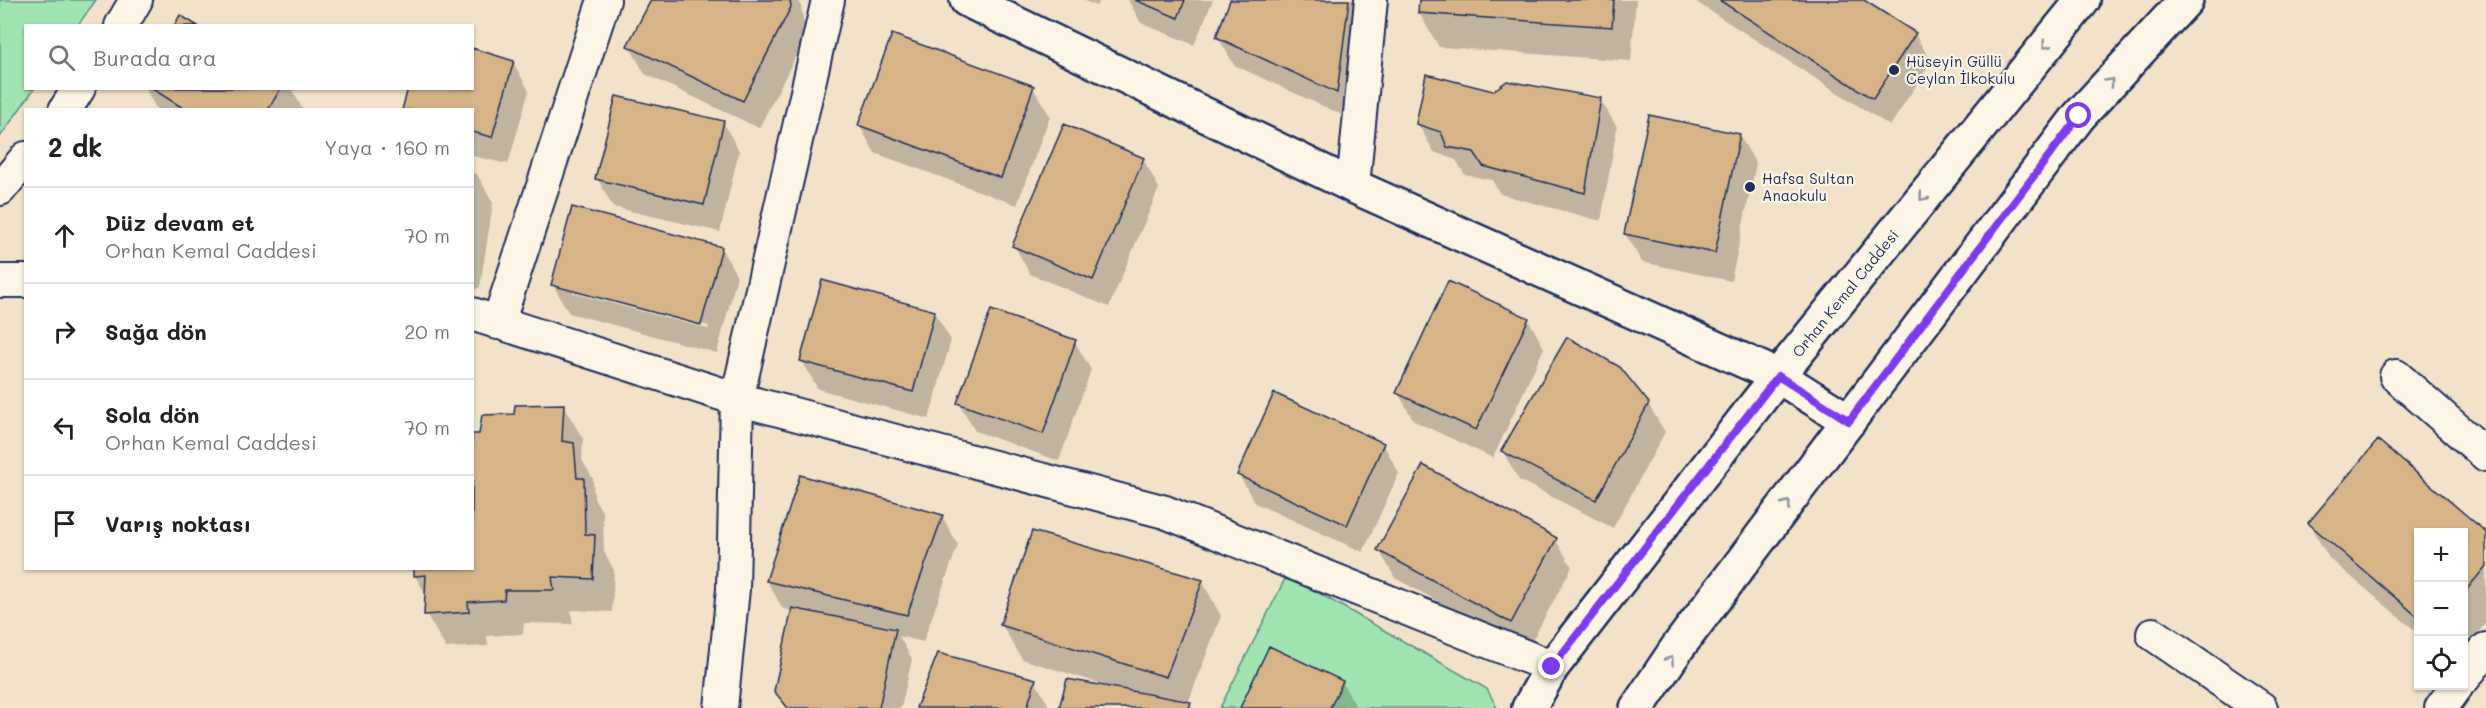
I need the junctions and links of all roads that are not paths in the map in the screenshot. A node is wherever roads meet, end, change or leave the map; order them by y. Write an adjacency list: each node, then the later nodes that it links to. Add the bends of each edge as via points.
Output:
1 (136, 0): 8 (street)
2 (604, 0): 16 (street)
3 (828, 0): 19 (street)
4 (967, 0): 12 (main road)
5 (1371, 0): 12 (street)
6 (2083, 0): 17 (main road, Orhan Kemal Caddesi, one-way to 17)
7 (2186, 0): 20 (main road, one-way to 7, via 2079,116)
8 (122, 24)
9 (78, 90): 10 (street)
10 (66, 108)
11 (24, 160): 13 (street)
12 (1353, 186): 17 (main road)
13 (0, 189)
14 (0, 281): 15 (street)
15 (24, 281)
16 (485, 318): 19 (street)
17 (1778, 376): 20 (main road); 24 (main road, Orhan Kemal Caddesi)
18 (2396, 376): 21 (street)
19 (737, 399): 24 (street, via 1165,512); 27 (street, via 733,589)
20 (1849, 421): 29 (main road, one-way to 20, via 1678,647)
21 (2486, 455)
22 (2152, 634): 30 (street)
23 (2486, 649): 25 (street)
24 (1552, 667): 28 (main road, Orhan Kemal Caddesi)
25 (2468, 672)
26 (2454, 690): 31 (street)
27 (721, 708)
28 (1528, 708)
29 (1637, 708)
30 (2261, 708)
31 (2441, 708)

